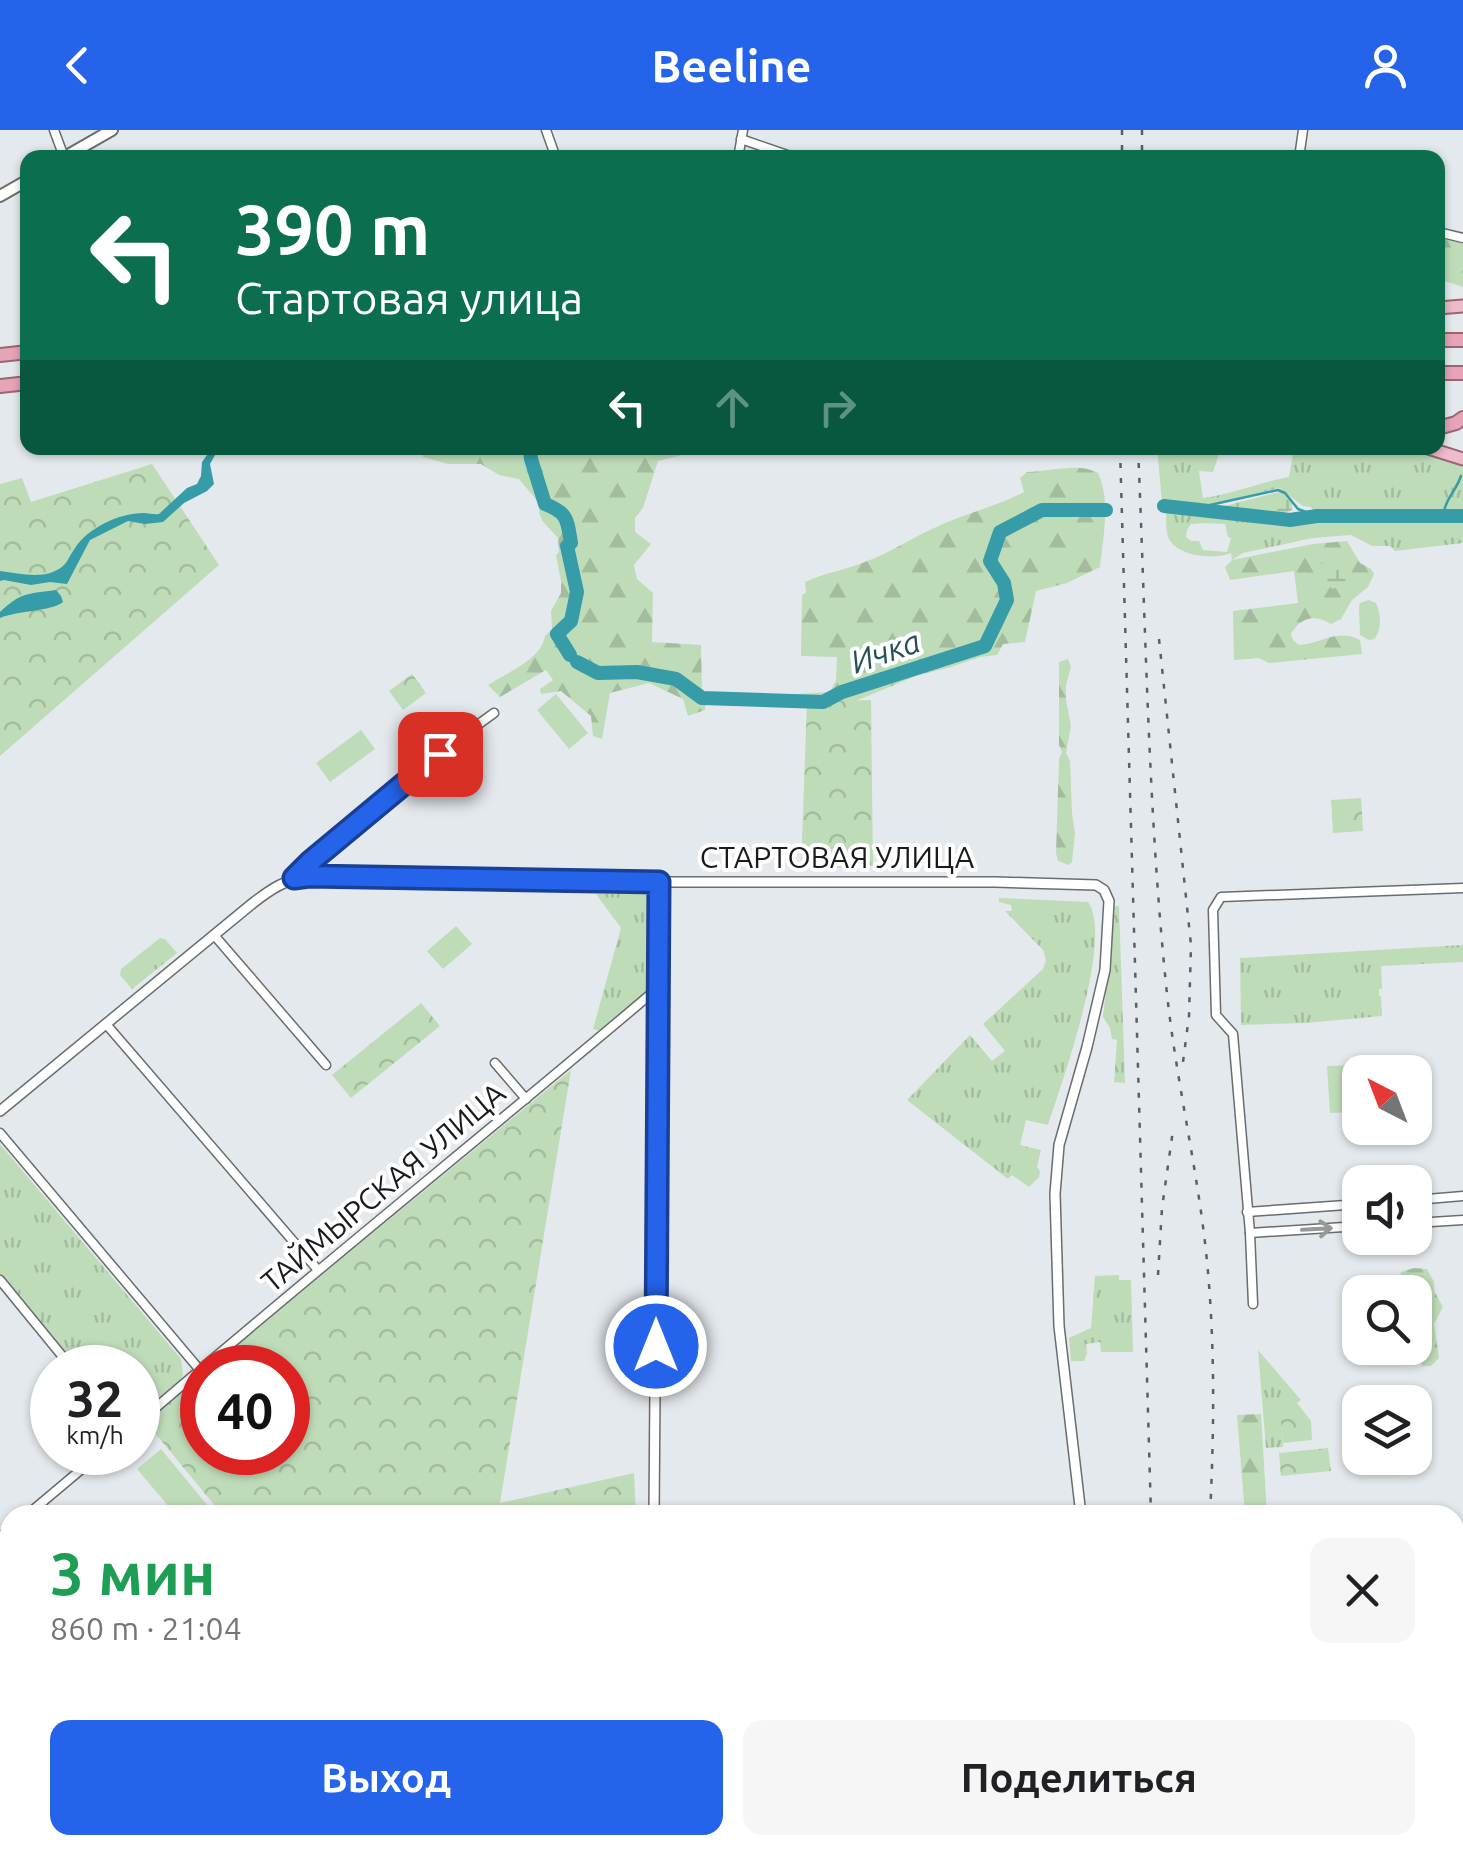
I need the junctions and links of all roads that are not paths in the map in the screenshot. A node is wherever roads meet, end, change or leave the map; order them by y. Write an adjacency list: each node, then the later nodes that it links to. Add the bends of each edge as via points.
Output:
1 (112, 130): 3 (main road)
2 (742, 135): 4 (street)
3 (76, 150)
4 (777, 150)
5 (494, 713): 6 (street)
6 (294, 878): 7 (street, СТАРТОВАЯ УЛИЦА); 9 (street)
7 (659, 882): 10 (street); 36 (street, СТАРТОВАЯ УЛИЦА, via 995,882 1104,890 1105,970 1059,1145 1055,1194 1058,1326)
8 (1463, 888): 20 (street, via 1220,897 1213,910 1216,1015 1233,1034)
9 (214, 935): 11 (street); 13 (street)
10 (658, 987): 14 (street, ТАЙМЫРСКАЯ УЛИЦА); 35 (street)
11 (106, 1024): 15 (street); 25 (street)
12 (495, 1063): 14 (street)
13 (326, 1066)
14 (526, 1098): 25 (street, ТАЙМЫРСКАЯ УЛИЦА)
15 (0, 1112)
16 (0, 1133): 30 (street)
17 (1463, 1196): 18 (street)
18 (1432, 1199)
19 (1342, 1205): 20 (street)
20 (1247, 1212): 24 (street)
21 (1463, 1220): 22 (street)
22 (1432, 1222)
23 (1342, 1227): 24 (street, one-way to 23)
24 (1250, 1233): 27 (street)
25 (318, 1270): 29 (street, ТАЙМЫРСКАЯ УЛИЦА)
26 (0, 1280): 28 (street)
27 (1253, 1304)
28 (53, 1345)
29 (228, 1345)
30 (180, 1346)
31 (180, 1386): 32 (street, ТАЙМЫРСКАЯ УЛИЦА)
32 (160, 1403)
33 (75, 1475): 34 (street)
34 (39, 1505)
35 (654, 1505)
36 (1080, 1505)

